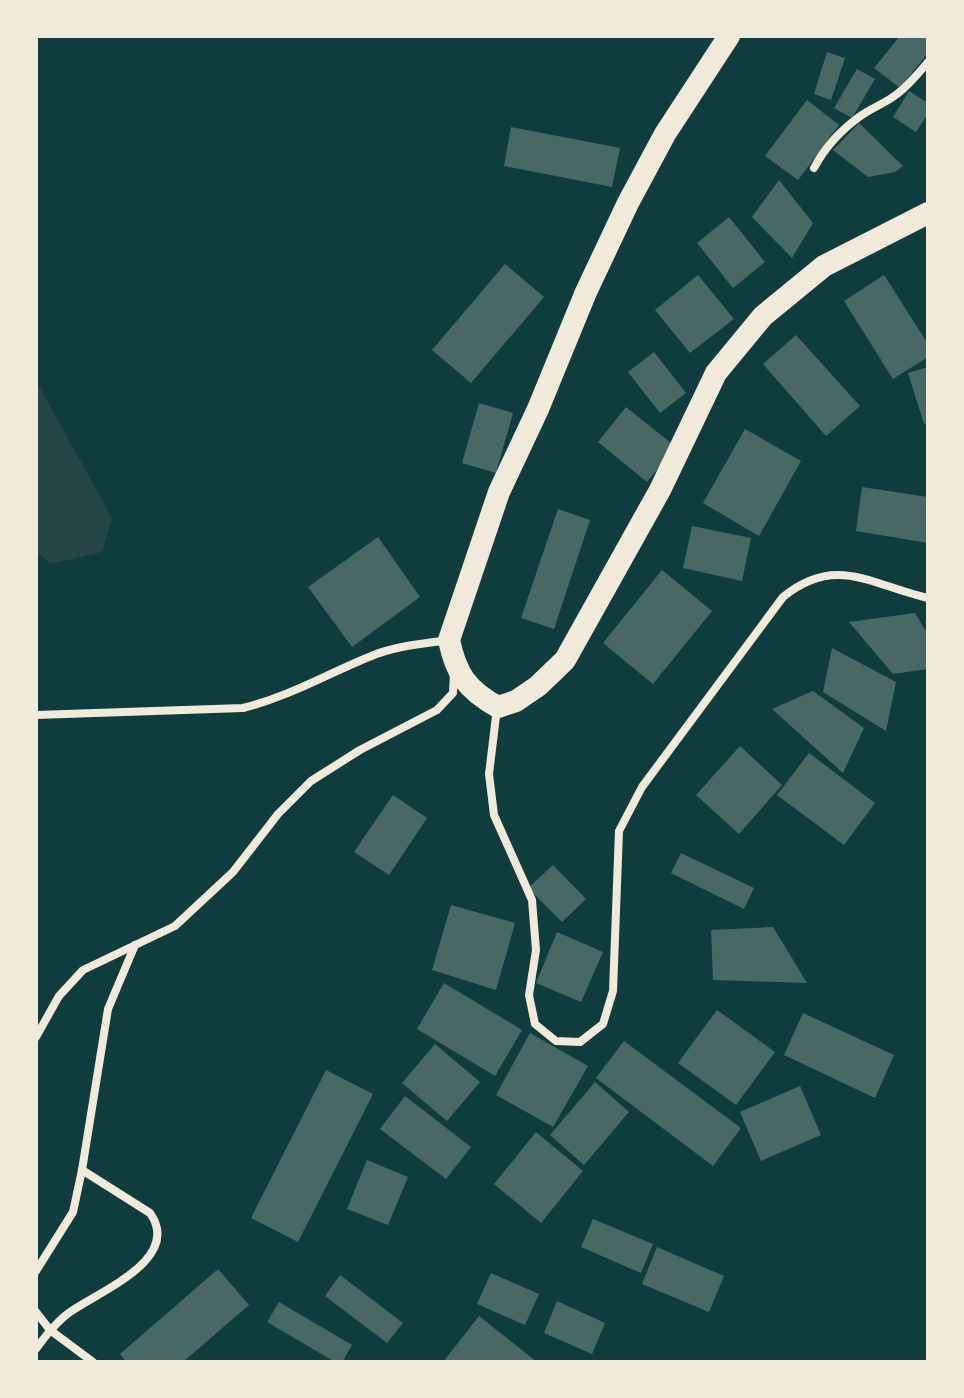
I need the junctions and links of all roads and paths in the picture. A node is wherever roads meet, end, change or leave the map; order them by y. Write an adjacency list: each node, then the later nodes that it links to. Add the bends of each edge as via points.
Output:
1 (729, 36): 6 (highway, via 665,134 604,253 499,492)
2 (928, 62): 3 (street, via 894,97 840,133)
3 (814, 168)
4 (928, 213): 8 (highway, via 824,266 763,316 716,373 660,490 565,660 538,686)
5 (928, 598): 8 (street, via 849,574 818,576 783,597 642,787 619,831 613,991 603,1024 580,1042 556,1041 535,1024 529,995 536,950 532,900 492,801 489,774)
6 (449, 640): 7 (highway); 9 (street, via 372,655 275,700 243,708)
7 (455, 665): 8 (highway, via 478,696); 10 (street, via 453,693 437,710 311,781 233,872 175,926)
8 (498, 707)
9 (36, 715)
10 (135, 944): 11 (street, via 83,970 59,996); 12 (street, via 108,1009)
11 (36, 1037)
12 (82, 1170): 13 (street, via 73,1212); 15 (street, via 150,1213 157,1223 157,1245 128,1276)
13 (36, 1271)
14 (36, 1312): 15 (street)
15 (50, 1330): 16 (street); 17 (street)
16 (36, 1349)
17 (93, 1362)

